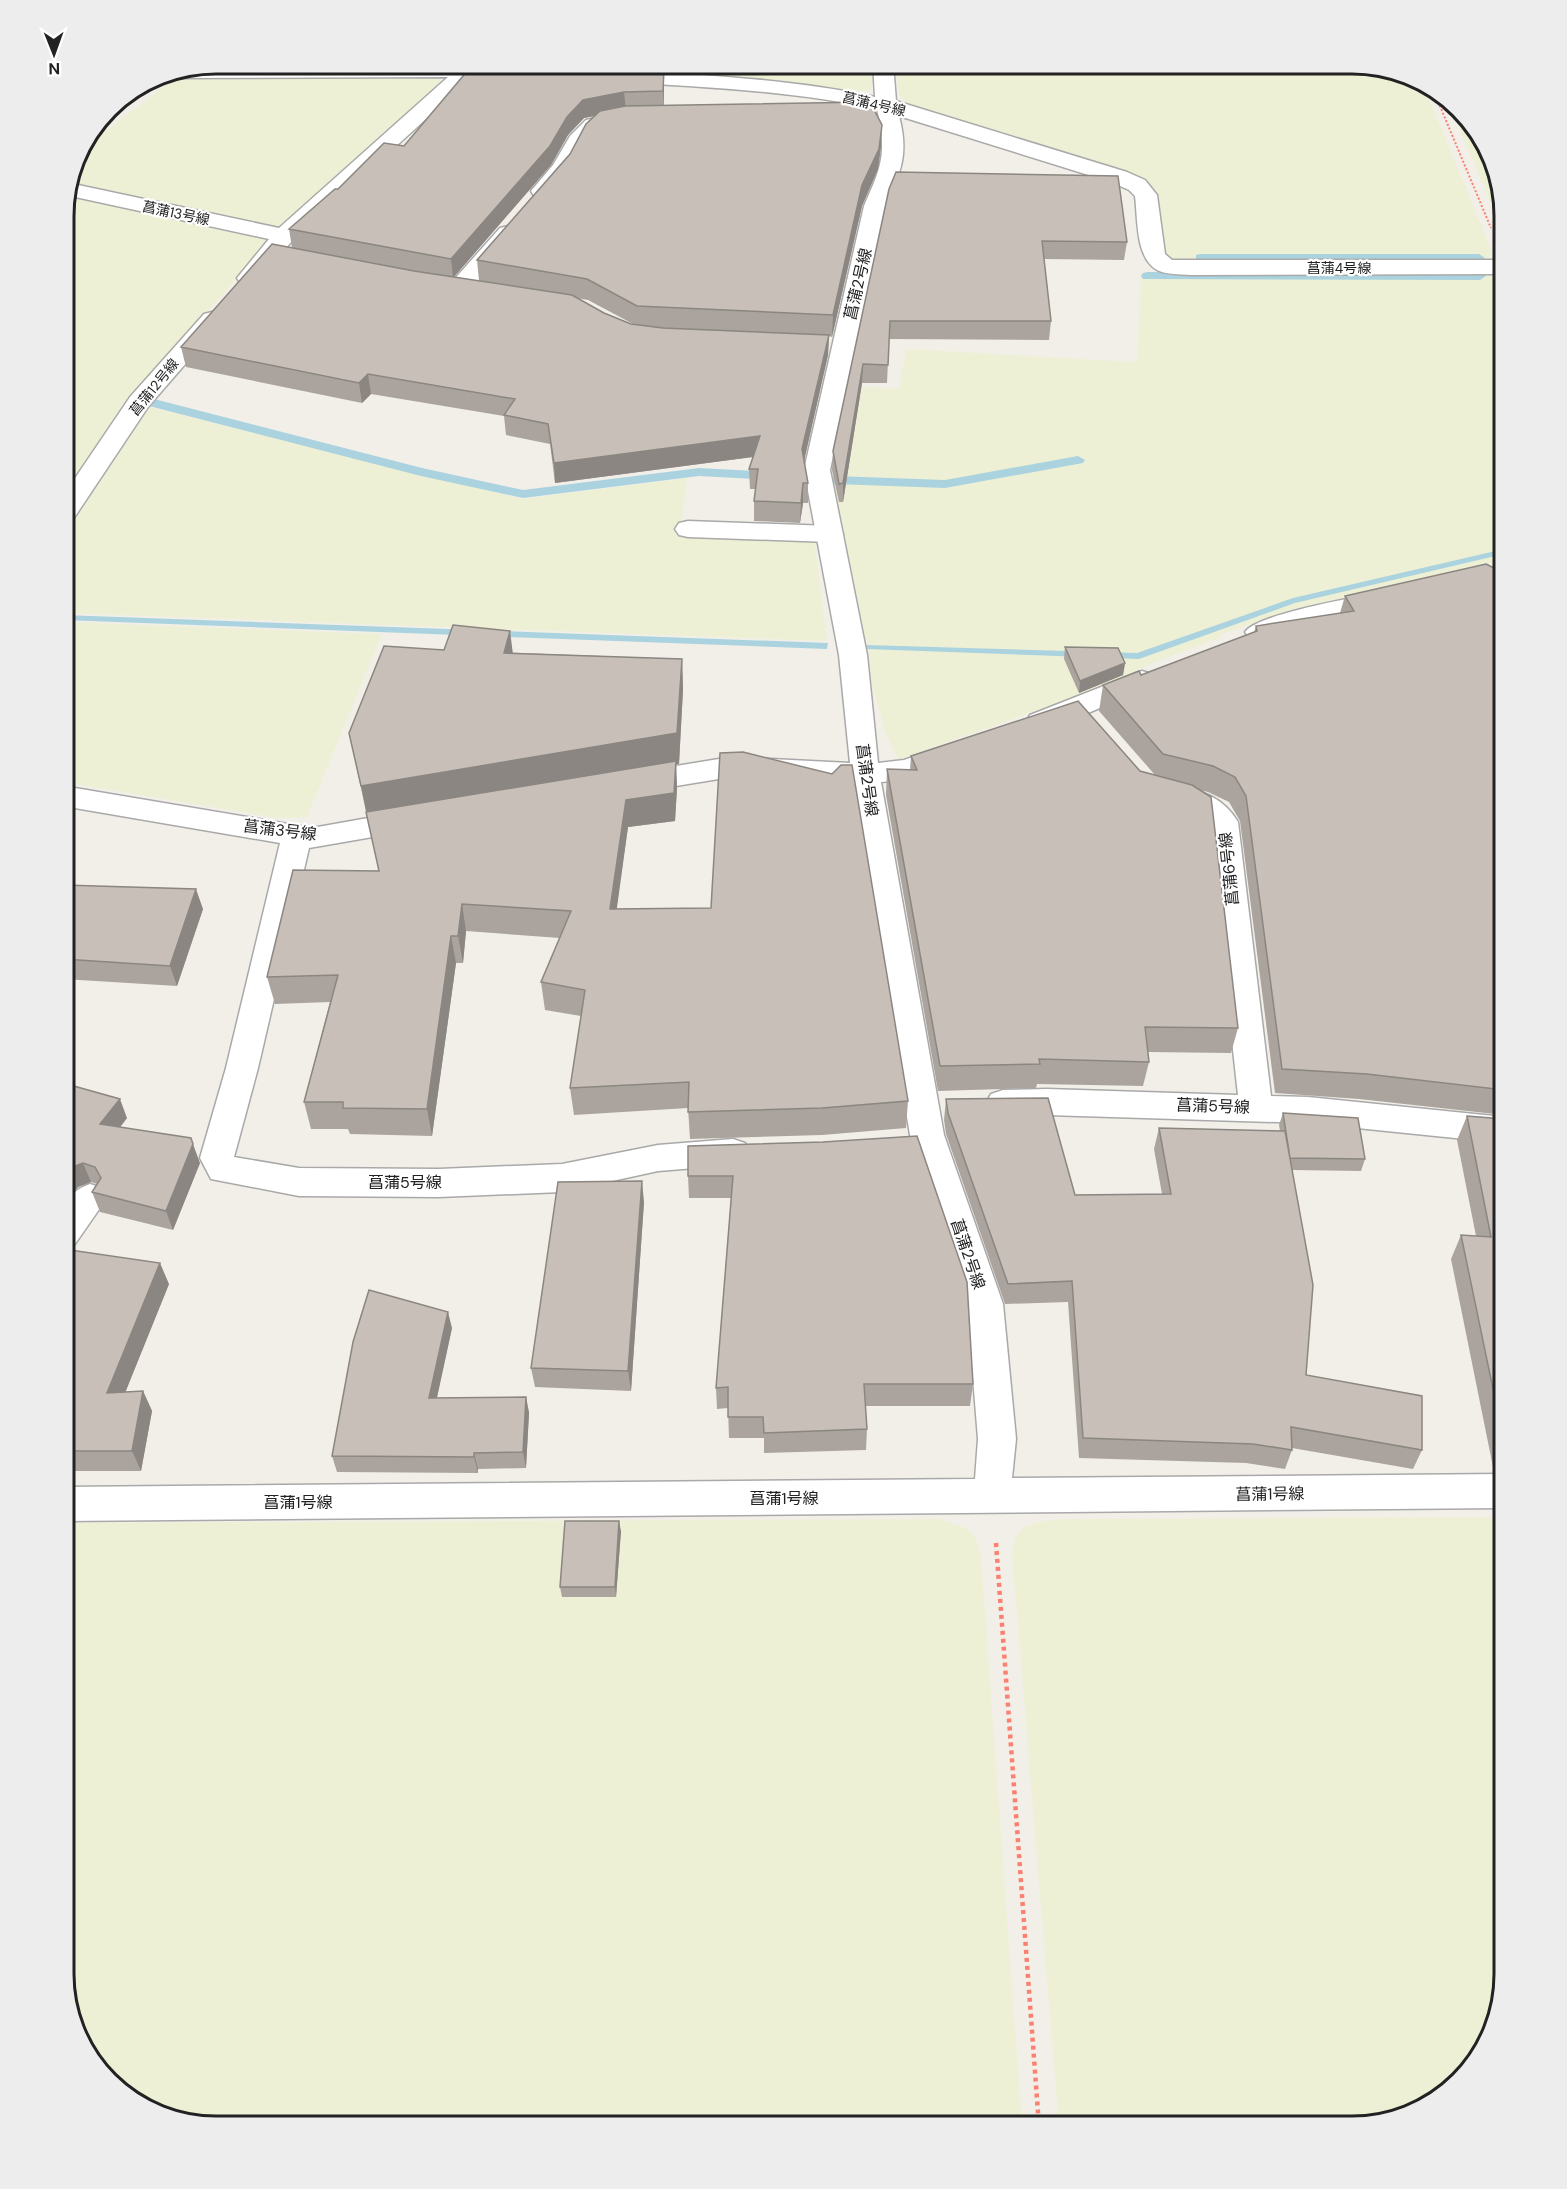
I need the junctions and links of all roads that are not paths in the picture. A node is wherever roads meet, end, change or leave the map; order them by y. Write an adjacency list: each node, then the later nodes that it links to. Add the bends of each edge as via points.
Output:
1 (464, 74): 8 (street, 菖蒲12号線)
2 (884, 74): 4 (street, 菖蒲2号線)
3 (600, 75): 4 (street, 菖蒲4号線, via 820,93)
4 (886, 105): 5 (street); 9 (street, 菖蒲4号線, via 1137,184 1146,195 1154,256 1167,266); 13 (street, 菖蒲2号線, via 894,138 891,170 875,206 832,345 817,470)
5 (828, 115)
6 (637, 118): 10 (street, via 593,124 577,140 562,168)
7 (76, 191): 8 (street, 菖蒲13号線)
8 (282, 249): 11 (street, 菖蒲12号線, via 227,301 139,402)
9 (1494, 267)
10 (460, 288)
11 (74, 499)
12 (688, 530): 13 (street)
13 (830, 534): 19 (street, 菖蒲2号線, via 853,655)
14 (1411, 593): 15 (street, via 1282,623)
15 (1232, 643)
16 (1171, 668): 17 (street, via 1084,716)
17 (1015, 731)
18 (972, 747): 19 (street, via 907,770)
19 (865, 774): 20 (street, via 731,767); 25 (street, 菖蒲2号線)
20 (604, 788)
21 (1147, 788): 26 (street, 菖蒲6号線, via 1197,801 1218,811 1223,822)
22 (74, 798): 24 (street, 菖蒲3号線)
23 (441, 815): 24 (street, 菖蒲3号線, via 312,838)
24 (297, 835): 30 (street, 菖蒲5号線, via 217,1158 223,1169 299,1182 439,1183 562,1178 657,1158)
25 (922, 1106): 26 (street, 菖蒲5号線, via 1047,1102); 28 (street, 菖蒲2号線)
26 (1256, 1108): 27 (street, 菖蒲5号線)
27 (1494, 1129)
28 (930, 1142): 29 (street); 34 (street, 菖蒲2号線, via 985,1304 997,1439)
29 (897, 1145)
30 (765, 1152)
31 (90, 1198): 32 (street)
32 (74, 1219)
33 (1494, 1491): 34 (street, 菖蒲1号線)
34 (992, 1496): 35 (street, 菖蒲1号線)
35 (74, 1504)

